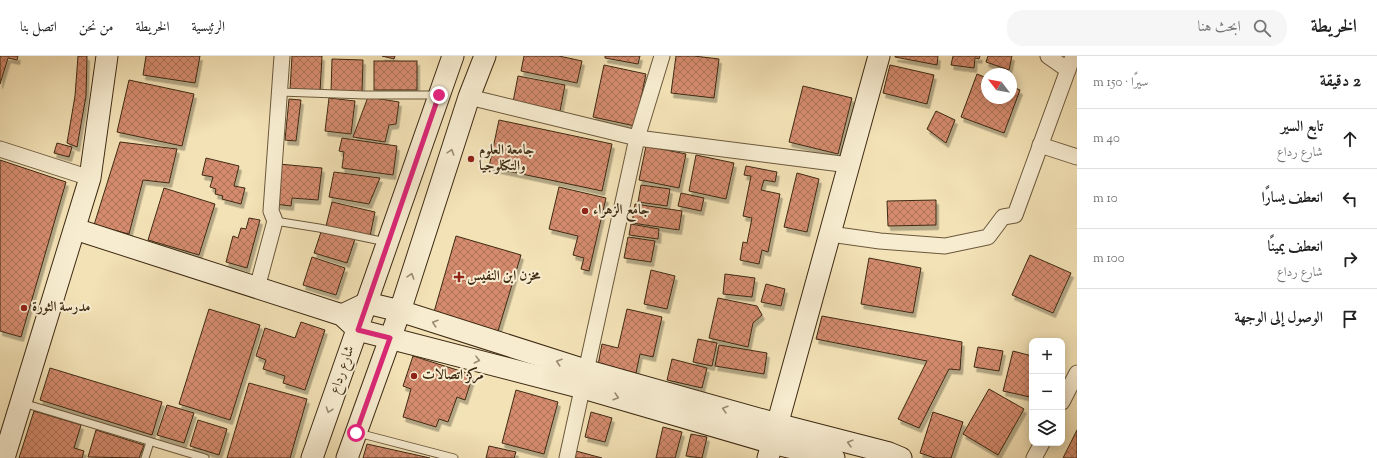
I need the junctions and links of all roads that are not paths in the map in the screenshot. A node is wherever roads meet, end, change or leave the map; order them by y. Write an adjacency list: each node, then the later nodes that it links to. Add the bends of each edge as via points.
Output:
1 (107, 56): 17 (street)
2 (282, 56): 9 (street)
3 (453, 56): 10 (street, شارع رداع)
4 (484, 56): 11 (street)
5 (662, 56): 12 (street)
6 (879, 56): 16 (street)
7 (1048, 56): 8 (street)
8 (1070, 63): 13 (street)
9 (280, 92): 10 (lane); 18 (street, via 271,211)
10 (439, 95): 21 (street, شارع رداع)
11 (469, 97): 12 (street); 24 (street, one-way to 11)
12 (637, 138): 16 (street); 29 (street)
13 (1040, 145): 15 (street); 20 (street, via 1015,215 1003,217 988,237 945,246)
14 (0, 149): 17 (street)
15 (1077, 157)
16 (849, 165): 20 (street)
17 (90, 178): 19 (street)
18 (275, 221): 21 (lane); 22 (street)
19 (75, 229): 22 (street); 31 (street)
20 (830, 234): 34 (street)
21 (388, 243): 23 (street, شارع رداع)
22 (257, 288): 25 (street)
23 (367, 303): 24 (street); 25 (street); 26 (street, شارع رداع)
24 (400, 312): 27 (street); 29 (street, one-way to 24)
25 (342, 315): 26 (street)
26 (358, 330): 27 (street); 39 (street, شارع رداع, one-way to 39)
27 (390, 338): 29 (street, one-way to 29); 32 (street)
28 (1077, 372): 30 (street)
29 (584, 379): 34 (street); 42 (street)
30 (1065, 396)
31 (21, 402): 33 (lane); 36 (street)
32 (356, 433): 40 (street); 41 (lane)
33 (150, 442): 37 (lane); 38 (lane)
34 (772, 442): 43 (street); 44 (street, one-way to 34, via 889,453)
35 (1040, 446): 45 (street)
36 (4, 458)
37 (145, 458)
38 (205, 458)
39 (312, 458)
40 (347, 458)
41 (454, 458)
42 (567, 458)
43 (834, 458)
44 (901, 458)
45 (1034, 458)

